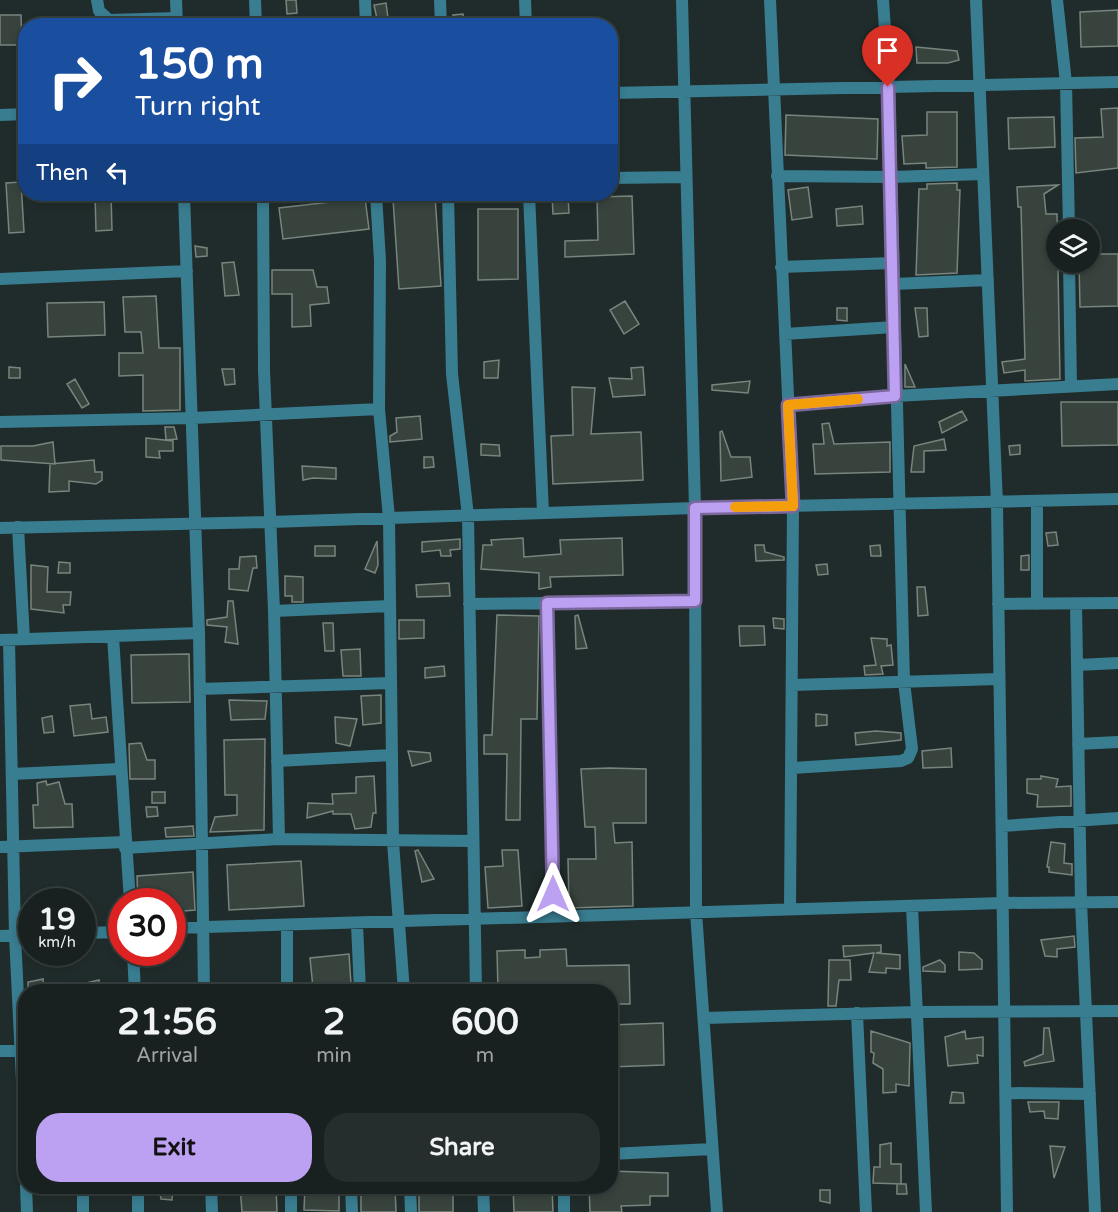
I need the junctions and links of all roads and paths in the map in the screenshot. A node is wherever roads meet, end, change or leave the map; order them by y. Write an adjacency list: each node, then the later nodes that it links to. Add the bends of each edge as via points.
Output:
1 (97, 0): 12 (street, via 99,11)
2 (176, 0): 13 (street)
3 (255, 0): 14 (street)
4 (365, 0): 15 (street)
5 (440, 0): 16 (street)
6 (525, 0): 17 (street)
7 (682, 0): 23 (street)
8 (770, 0): 22 (street)
9 (883, 0): 21 (street)
10 (976, 0): 20 (street)
11 (1058, 0): 19 (street)
12 (107, 18)
13 (177, 18)
14 (256, 18)
15 (366, 18)
16 (441, 18)
17 (526, 18)
18 (1118, 82): 19 (street)
19 (1066, 83): 20 (street); 37 (street)
20 (980, 86): 21 (street); 27 (street)
21 (888, 87): 22 (street); 30 (street)
22 (772, 90): 23 (street); 28 (street)
23 (684, 91): 24 (street); 29 (street)
24 (618, 93)
25 (18, 114): 26 (street)
26 (0, 115)
27 (984, 174): 30 (street); 43 (street)
28 (777, 176): 30 (street); 39 (street)
29 (686, 177): 31 (street); 61 (street)
30 (891, 177): 38 (street)
31 (618, 178)
32 (184, 201): 40 (street)
33 (263, 201): 53 (street)
34 (376, 201): 52 (street, via 380,261)
35 (448, 201): 63 (street, via 452,374)
36 (529, 201): 62 (street)
37 (1069, 219)
38 (892, 263): 39 (street); 44 (street)
39 (781, 267): 46 (street)
40 (187, 271): 42 (street); 54 (street)
41 (1069, 273): 48 (street)
42 (0, 279)
43 (988, 280): 44 (street); 49 (street)
44 (893, 284): 45 (street)
45 (894, 327): 46 (street); 50 (street)
46 (785, 334): 51 (street)
47 (1118, 384): 48 (street)
48 (1071, 386): 49 (street)
49 (993, 390): 50 (street); 58 (street)
50 (895, 396): 51 (street); 59 (street)
51 (788, 405): 60 (street)
52 (379, 409): 53 (street); 64 (street)
53 (266, 414): 54 (street); 65 (street)
54 (193, 418): 55 (street); 66 (street)
55 (0, 422)
56 (1118, 500): 57 (street)
57 (1037, 502): 58 (street); 74 (street)
58 (997, 504): 59 (street); 73 (street)
59 (898, 505): 60 (street); 85 (street)
60 (793, 506): 61 (street); 87 (street)
61 (695, 508): 62 (street); 69 (street)
62 (543, 513): 63 (street)
63 (468, 516): 64 (street); 72 (street)
64 (389, 518): 65 (street); 76 (street)
65 (270, 522): 66 (street); 77 (street)
66 (195, 524): 67 (street); 78 (street)
67 (18, 527): 68 (street); 80 (street)
68 (0, 528)
69 (695, 601): 70 (street); 114 (street)
70 (547, 603): 72 (street); 115 (street)
71 (1118, 603): 75 (street)
72 (469, 604): 103 (street)
73 (998, 604): 74 (street); 84 (street)
74 (1037, 604): 75 (street)
75 (1076, 604): 83 (street)
76 (390, 606): 77 (street); 86 (street)
77 (274, 611): 88 (street)
78 (199, 633): 79 (street); 89 (street)
79 (113, 636): 80 (street); 96 (street)
80 (24, 639): 81 (street)
81 (5, 640): 90 (street)
82 (1118, 663): 83 (street)
83 (1077, 665): 92 (street)
84 (999, 679): 85 (street); 100 (street)
85 (904, 682): 87 (street); 95 (street, via 912,749 908,758)
86 (391, 683): 88 (street); 93 (street)
87 (792, 685): 95 (street)
88 (275, 686): 89 (street); 94 (street)
89 (200, 688): 104 (street)
90 (6, 734): 97 (street)
91 (1118, 742): 92 (street)
92 (1078, 744): 99 (street)
93 (392, 755): 94 (street); 102 (street)
94 (277, 761): 101 (street)
95 (793, 768): 113 (street)
96 (120, 769): 97 (street); 105 (street)
97 (12, 774): 106 (street)
98 (1118, 818): 99 (street)
99 (1080, 820): 100 (street); 109 (street)
100 (1002, 826): 111 (street)
101 (279, 839): 102 (street); 104 (street)
102 (393, 842): 103 (street); 117 (street)
103 (472, 842): 116 (street)
104 (203, 844): 105 (street); 119 (street)
105 (125, 845): 106 (street); 108 (street)
106 (14, 846): 107 (street); 122 (street)
107 (0, 847)
108 (129, 888)
109 (1081, 902): 110 (street); 111 (street); 135 (street)
110 (1118, 902)
111 (1003, 903): 112 (street); 134 (street)
112 (912, 906): 113 (street); 133 (street)
113 (790, 909): 114 (street)
114 (696, 912): 115 (street); 137 (street)
115 (553, 917): 116 (street)
116 (473, 920): 117 (street); 131 (street)
117 (399, 922): 118 (street); 130 (street)
118 (357, 924): 121 (street); 129 (street)
119 (205, 926): 120 (street); 121 (street); 127 (street)
120 (186, 927)
121 (287, 927): 128 (street)
122 (15, 935): 123 (street); 125 (street)
123 (0, 936)
124 (134, 966): 126 (street)
125 (18, 984)
126 (135, 984)
127 (204, 984)
128 (287, 984)
129 (360, 984)
130 (403, 984)
131 (476, 984)
132 (1118, 1011): 135 (street)
133 (916, 1012): 134 (street); 136 (street); 164 (street)
134 (1006, 1012): 135 (street); 140 (street)
135 (1086, 1012): 141 (street)
136 (857, 1013): 137 (street); 163 (street)
137 (704, 1018): 142 (street)
138 (0, 1051): 139 (street)
139 (18, 1052)
140 (1006, 1093): 141 (street); 165 (street)
141 (1090, 1094): 166 (street)
142 (712, 1149): 143 (street); 162 (street)
143 (618, 1155)
144 (26, 1194): 153 (street)
145 (83, 1194): 154 (street)
146 (138, 1194): 155 (street)
147 (211, 1194): 156 (street)
148 (291, 1194): 157 (street)
149 (351, 1194): 158 (street)
150 (410, 1194): 159 (street)
151 (483, 1194): 160 (street)
152 (564, 1194): 161 (street)
153 (27, 1212)
154 (83, 1212)
155 (138, 1212)
156 (212, 1212)
157 (291, 1212)
158 (352, 1212)
159 (411, 1212)
160 (484, 1212)
161 (564, 1212)
162 (717, 1212)
163 (866, 1212)
164 (926, 1212)
165 (1007, 1212)
166 (1095, 1212)

